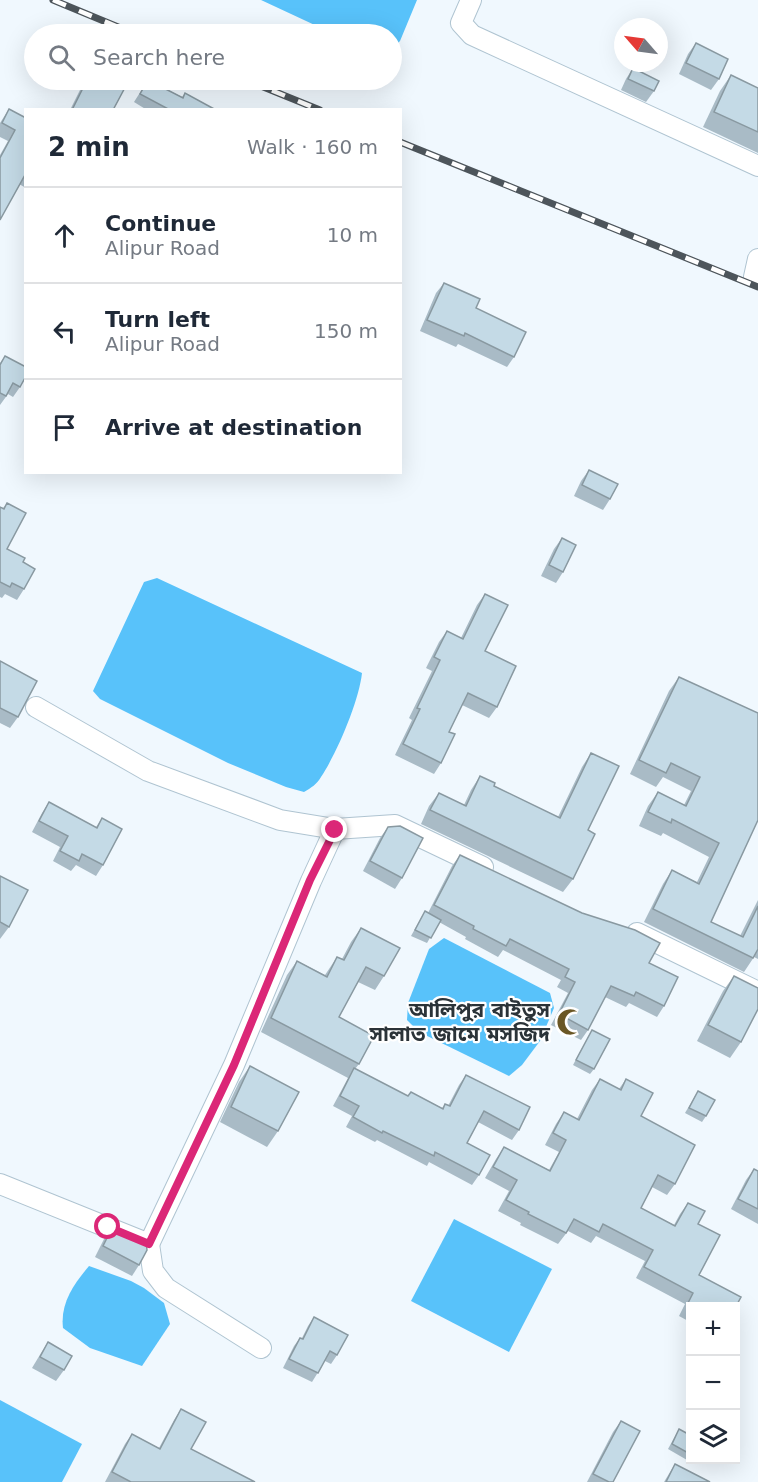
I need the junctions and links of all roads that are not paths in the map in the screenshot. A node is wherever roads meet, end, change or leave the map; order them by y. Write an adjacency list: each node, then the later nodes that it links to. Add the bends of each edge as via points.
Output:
1 (471, 0): 2 (street, via 461,23 472,35)
2 (758, 166)
3 (36, 707): 4 (street, via 148,771 280,820)
4 (335, 830): 5 (street, via 395,825); 9 (street, via 310,880 234,1065)
5 (503, 877)
6 (621, 927): 7 (street)
7 (758, 992)
8 (0, 1184): 9 (street)
9 (149, 1244): 10 (street, via 153,1270 166,1288)
10 (261, 1348)

